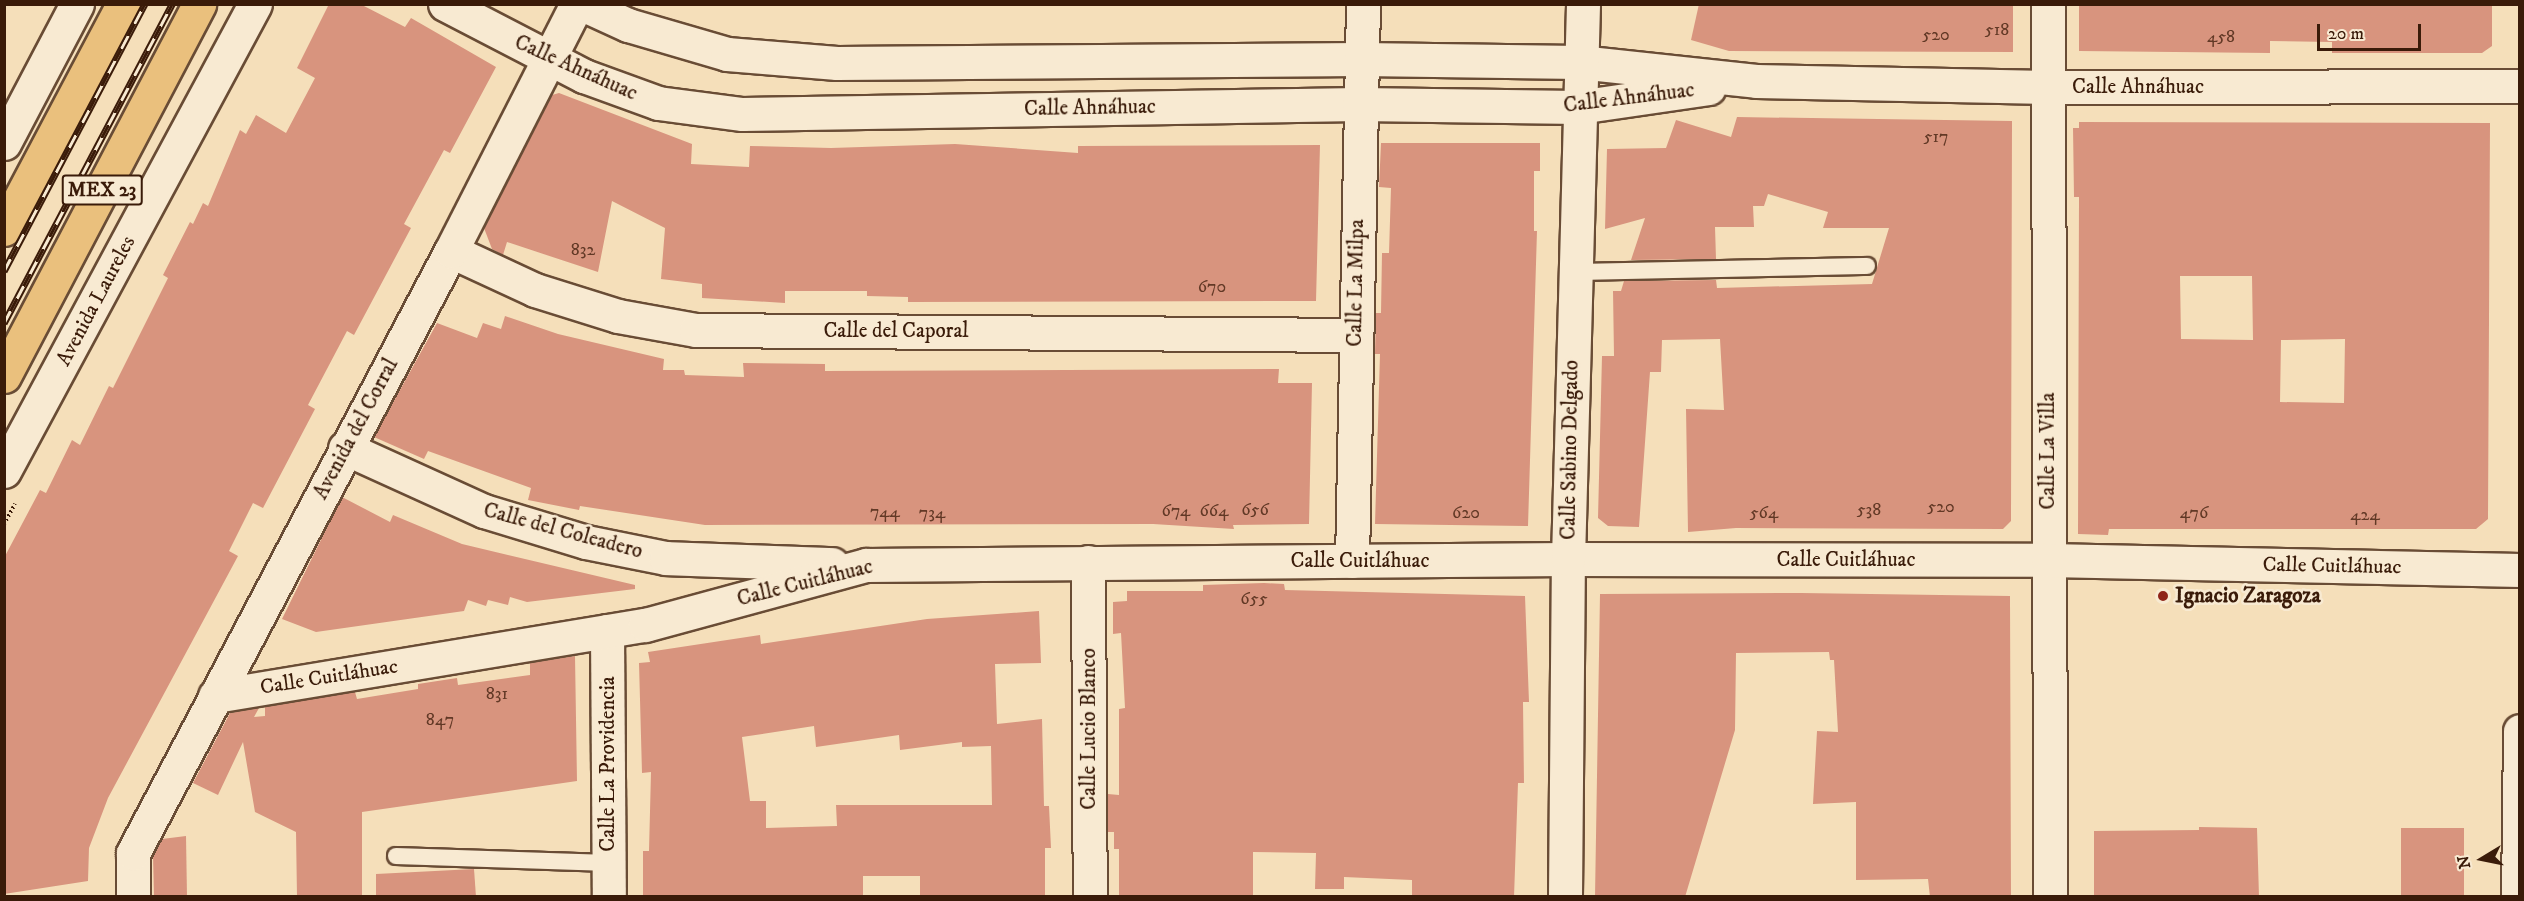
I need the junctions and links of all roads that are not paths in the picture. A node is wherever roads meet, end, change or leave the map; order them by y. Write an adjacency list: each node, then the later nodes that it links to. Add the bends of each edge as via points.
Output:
1 (78, 4): 19 (street)
2 (123, 4): 20 (main road, MEX 23)
3 (199, 4): 25 (main road, MEX 23)
4 (255, 4): 27 (street, Avenida Laureles)
5 (445, 4): 11 (street, Calle Ahnáhuac)
6 (577, 4): 11 (street, Avenida del Corral)
7 (582, 4): 12 (street, Calle Ahnáhuac, via 628,25 727,54 837,63)
8 (1363, 4): 12 (street, Calle La Milpa)
9 (1583, 4): 13 (street, Calle Sabino Delgado)
10 (2048, 4): 16 (street, Calle La Villa)
11 (550, 58): 17 (street, Calle Ahnáhuac, via 584,76 658,104 742,114); 21 (street, Avenida del Corral)
12 (1361, 60): 13 (street, Calle Ahnáhuac); 17 (street, Calle La Milpa)
13 (1580, 62): 14 (street, Calle Ahnáhuac); 18 (street, Calle Sabino Delgado)
14 (1756, 81): 16 (street, Calle Ahnáhuac); 18 (street, Calle Ahnáhuac)
15 (2520, 86): 16 (street, Calle Ahnáhuac)
16 (2048, 87): 29 (street, Calle La Villa)
17 (1359, 104): 18 (street, Calle Ahnáhuac); 24 (street, Calle La Milpa)
18 (1578, 107): 23 (street, Calle Sabino Delgado)
19 (4, 143)
20 (4, 230)
21 (451, 251): 24 (street, Calle del Caporal, via 535,290 618,316 696,330); 26 (street, Avenida del Corral)
22 (1867, 266): 23 (lane)
23 (1574, 272): 28 (street, Calle Sabino Delgado)
24 (1355, 335): 30 (street, Calle La Milpa)
25 (4, 376)
26 (345, 448): 32 (street, Calle del Coleadero, via 484,511 586,542 666,558); 35 (street, Avenida del Corral)
27 (4, 471)
28 (1568, 559): 29 (street, Calle Cuitláhuac); 30 (street, Calle Cuitláhuac); 42 (street, Calle Sabino Delgado)
29 (2048, 560): 33 (street, Calle Cuitláhuac); 43 (street, Calle La Villa)
30 (1352, 561): 31 (street, Calle Cuitláhuac)
31 (1088, 562): 32 (street, Calle Cuitláhuac); 41 (street, Calle Lucio Blanco)
32 (866, 565): 34 (street, Calle Cuitláhuac, via 645,625)
33 (2520, 570)
34 (607, 631): 35 (street, Calle Cuitláhuac); 38 (street, Calle La Providencia)
35 (215, 696): 39 (street, Avenida del Corral, via 133,853)
36 (2520, 731): 44 (street)
37 (396, 856): 38 (lane)
38 (609, 863): 40 (street, Calle La Providencia)
39 (133, 897)
40 (609, 897)
41 (1090, 897)
42 (1565, 897)
43 (2050, 897)
44 (2518, 897)

